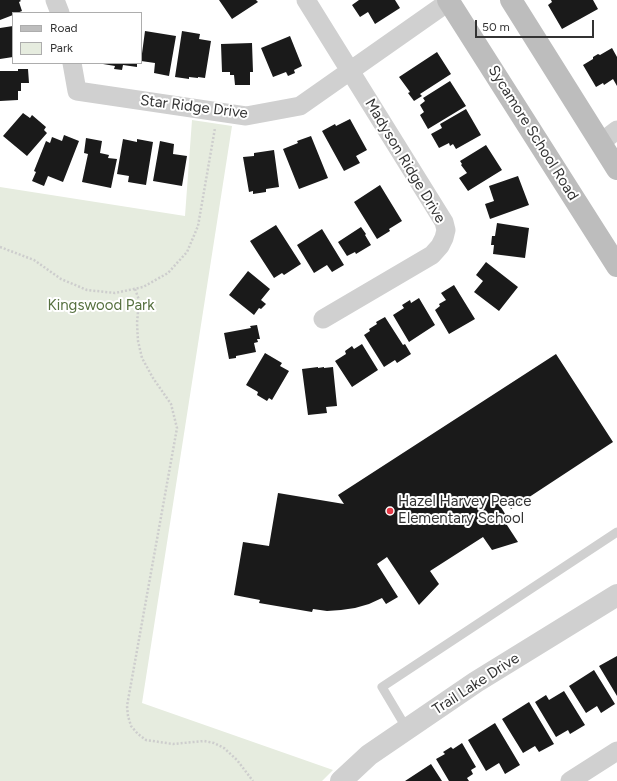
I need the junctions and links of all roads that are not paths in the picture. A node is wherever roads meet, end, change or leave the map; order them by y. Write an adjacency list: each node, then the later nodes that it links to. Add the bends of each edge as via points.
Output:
1 (55, 0): 5 (street)
2 (306, 0): 7 (street, Madyson Ridge Drive)
3 (450, 0): 7 (street, Star Ridge Drive); 11 (main road, Sycamore School Road)
4 (511, 0): 9 (main road)
5 (60, 12)
6 (72, 64): 7 (street, Star Ridge Drive, via 77,91 246,116 300,106)
7 (350, 70): 12 (street, Madyson Ridge Drive, via 444,222 446,230 440,246 432,255)
8 (617, 130): 9 (street)
9 (600, 143): 10 (main road)
10 (617, 169)
11 (617, 266)
12 (322, 319)
13 (617, 532): 15 (lane, via 382,687)
14 (617, 595): 15 (street, Trail Lake Drive, via 476,682)
15 (407, 729): 17 (street, Trail Lake Drive, via 369,755)
16 (617, 751): 18 (street)
17 (341, 781)
18 (570, 781)

